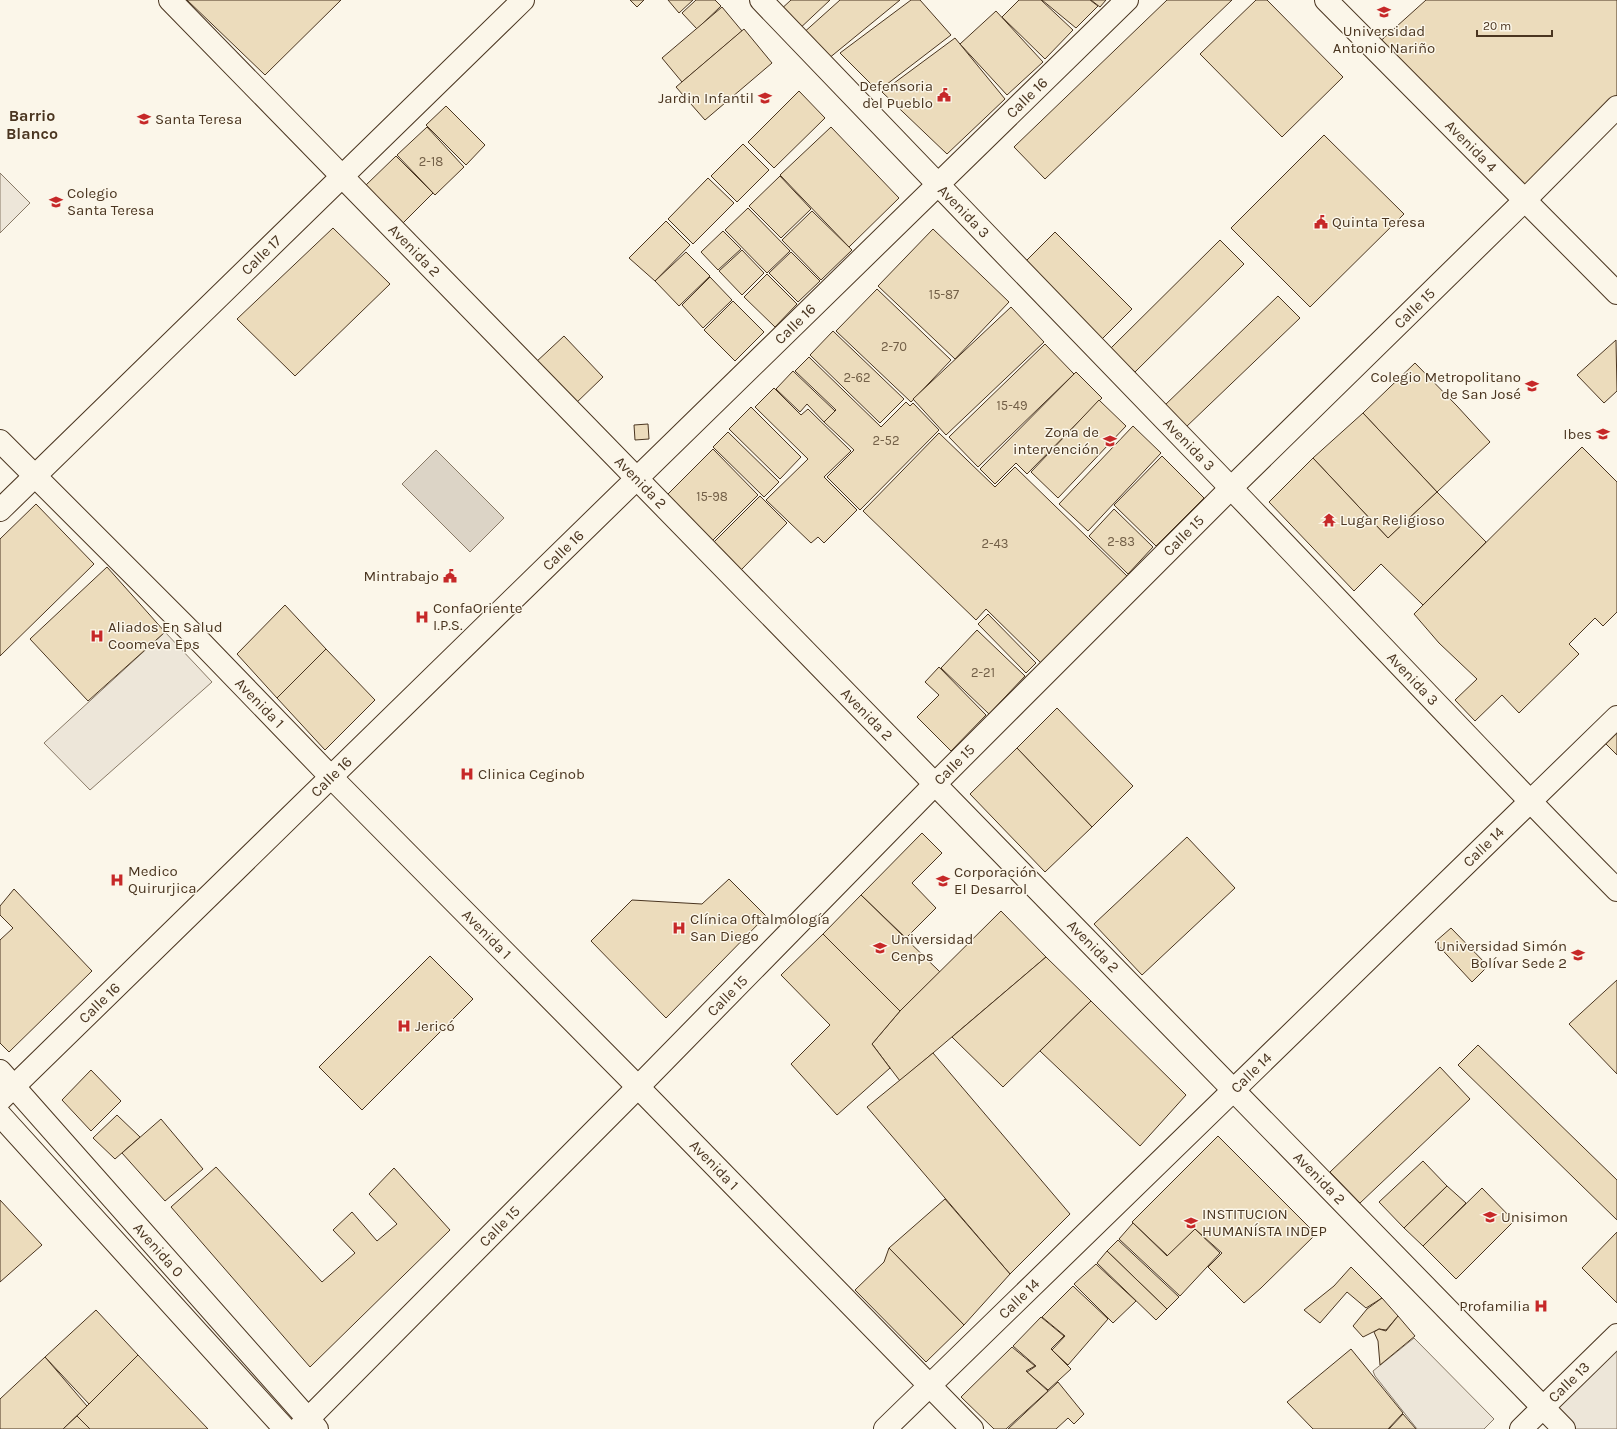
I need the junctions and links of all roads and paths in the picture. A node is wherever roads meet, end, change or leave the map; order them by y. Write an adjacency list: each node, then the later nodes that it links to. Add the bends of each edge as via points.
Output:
1 (170, 0): 7 (street, Avenida 2)
2 (523, 0): 7 (street, Calle 17)
3 (761, 0): 8 (street, Avenida 3)
4 (1127, 0): 8 (street, Calle 16)
5 (1326, 0): 9 (street, Avenida 4)
6 (1617, 107): 9 (street, Calle 15)
7 (342, 176): 12 (street, Calle 17); 13 (street, Avenida 2)
8 (938, 186): 13 (street, Calle 16); 14 (street, Avenida 3)
9 (1525, 200): 10 (street, Avenida 4); 14 (street, Calle 15)
10 (1617, 293)
11 (0, 441): 12 (street, Avenida 1)
12 (34, 477): 15 (street, Calle 17); 17 (street, Avenida 1)
13 (636, 477): 17 (street, Calle 16); 18 (street, Avenida 2)
14 (1231, 488): 18 (street, Calle 15); 19 (street, Avenida 3)
15 (0, 510)
16 (1617, 716): 19 (street, Calle 14)
17 (331, 777): 22 (street, Avenida 1); 24 (street, Calle 16)
18 (935, 784): 22 (street, Calle 15); 23 (street, Avenida 2)
19 (1530, 802): 20 (street, Avenida 3); 23 (street, Calle 14)
20 (1617, 890)
21 (0, 1070): 24 (street, Avenida 0)
22 (638, 1087): 27 (street, Avenida 1); 29 (street, Calle 15, via 424,1300)
23 (1234, 1090): 27 (street, Calle 14); 28 (street, Avenida 2)
24 (8, 1093): 29 (street, Avenida 0)
25 (0, 1115): 30 (street, Avenida 0)
26 (1617, 1335): 28 (street, Calle 13)
27 (930, 1386): 31 (street, Calle 14); 32 (street, Avenida 1)
28 (1543, 1407): 33 (street, Calle 13); 34 (street, Avenida 2)
29 (308, 1426)
30 (284, 1429)
31 (885, 1429)
32 (972, 1429)
33 (1521, 1429)
34 (1564, 1429)

